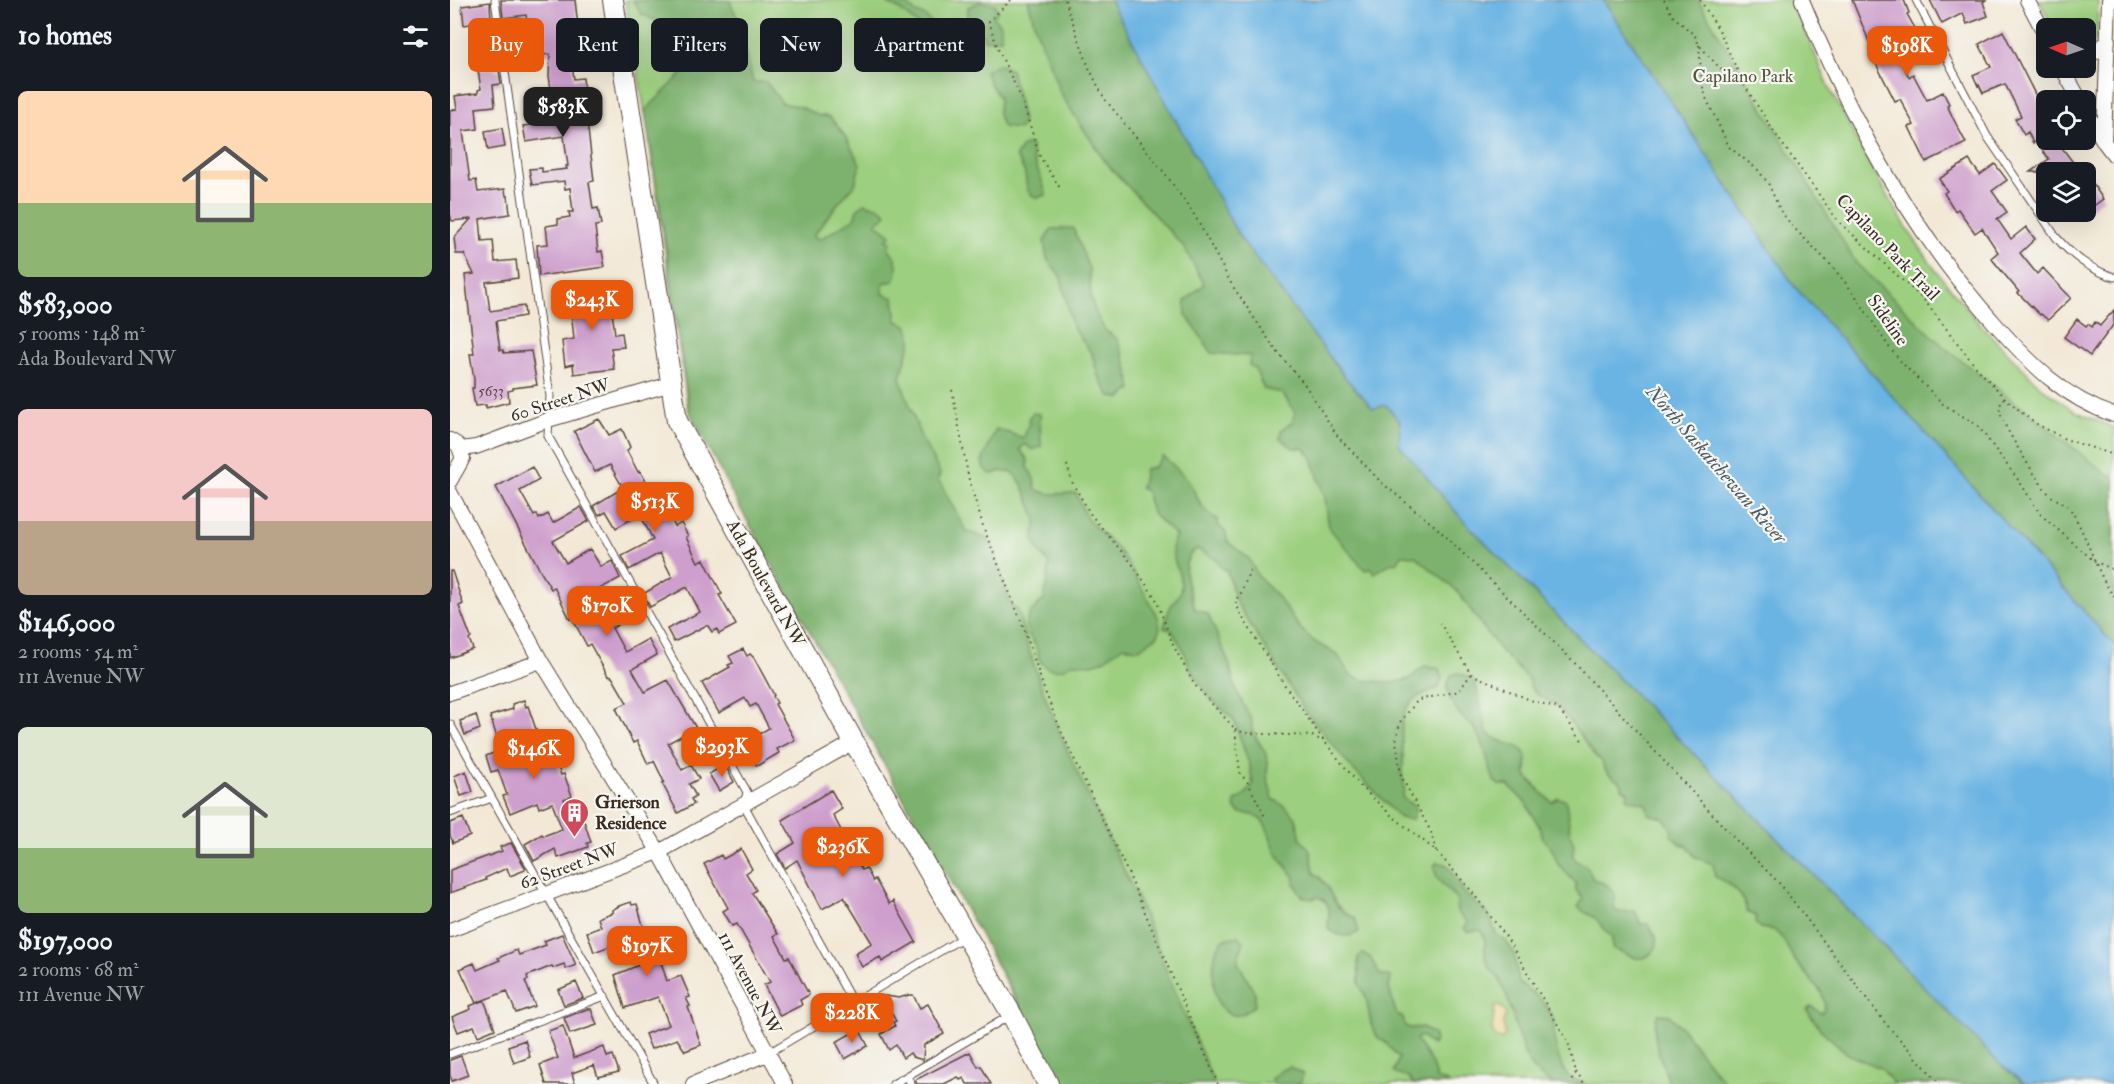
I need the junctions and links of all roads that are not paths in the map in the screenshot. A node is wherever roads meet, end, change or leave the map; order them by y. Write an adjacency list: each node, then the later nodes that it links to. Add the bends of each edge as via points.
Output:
1 (495, 0): 16 (lane, via 550,396)
2 (614, 0): 14 (street, Ada Boulevard NW)
3 (1802, 0): 15 (street, via 1888,176 1956,279 2052,381 2086,405)
4 (1916, 0): 13 (lane, via 1987,136 2056,237 2090,268)
5 (2027, 0): 7 (street)
6 (2109, 0): 8 (street)
7 (2036, 18)
8 (2108, 41): 9 (street); 11 (street)
9 (2096, 52)
10 (2096, 129): 11 (street)
11 (2104, 142): 12 (street)
12 (2114, 154)
13 (2114, 277)
14 (671, 384): 16 (street, 60 Street NW); 24 (street, Ada Boulevard NW, via 677,421)
15 (2114, 415)
16 (548, 420): 18 (street, 60 Street NW); 26 (lane, via 548,436 747,792)
17 (450, 440): 18 (street)
18 (461, 449): 19 (street, via 462,463)
19 (450, 481)
20 (450, 492): 21 (street, 111 Avenue NW)
21 (541, 661): 22 (street); 28 (street, 111 Avenue NW)
22 (450, 693)
23 (450, 724): 25 (lane)
24 (855, 742): 26 (street, 62 Street NW); 31 (street, Ada Boulevard NW)
25 (492, 798): 27 (lane); 29 (lane)
26 (744, 805): 28 (street, 62 Street NW); 33 (lane)
27 (450, 813)
28 (659, 852): 29 (street, 62 Street NW); 36 (street, 111 Avenue NW)
29 (547, 893): 30 (street, 62 Street NW); 32 (lane)
30 (450, 930)
31 (966, 936): 33 (lane); 34 (street, Ada Boulevard NW)
32 (605, 996): 35 (lane); 38 (lane)
33 (853, 1003): 36 (lane)
34 (1012, 1015): 37 (lane); 43 (street, Ada Boulevard NW)
35 (450, 1054)
36 (767, 1054): 39 (street); 40 (street, 111 Avenue NW)
37 (907, 1076): 41 (lane); 42 (lane)
38 (654, 1084)
39 (693, 1084)
40 (785, 1084)
41 (893, 1084)
42 (911, 1084)
43 (1048, 1084)

